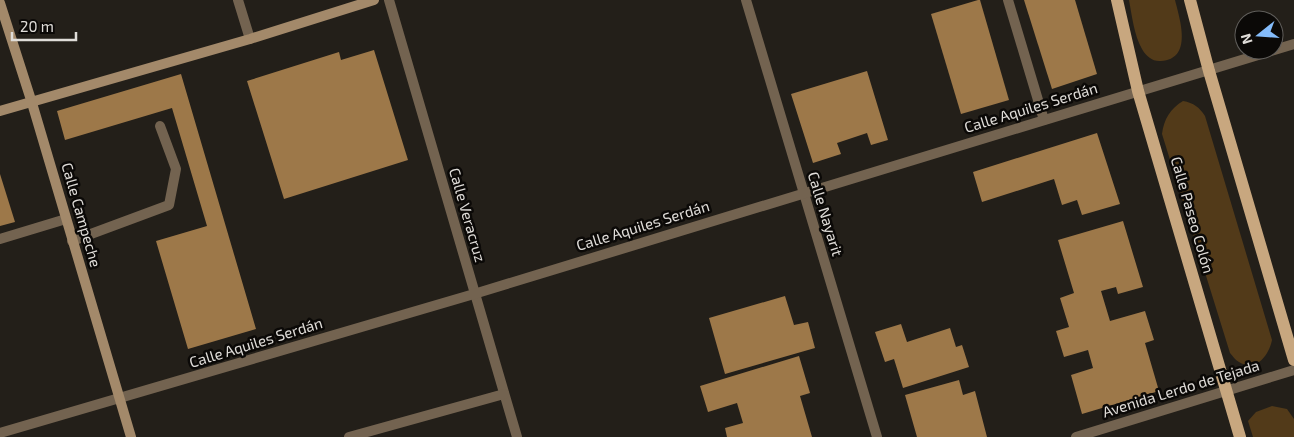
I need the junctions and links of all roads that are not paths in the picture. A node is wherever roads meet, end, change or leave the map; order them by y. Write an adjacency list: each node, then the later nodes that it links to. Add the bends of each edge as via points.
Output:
1 (238, 0): 9 (street)
2 (374, 0): 9 (main road)
3 (389, 0): 21 (street, Calle Veracruz)
4 (746, 0): 17 (street, Calle Nayarit)
5 (1008, 0): 15 (street)
6 (1117, 0): 12 (main road, Calle Paseo Colón)
7 (1190, 0): 11 (main road)
8 (0, 3): 13 (main road, Calle Campeche)
9 (250, 39): 13 (main road)
10 (1294, 44): 11 (street, Calle Aquiles Serdán)
11 (1208, 70): 12 (street, Calle Aquiles Serdán); 22 (main road)
12 (1138, 91): 15 (street, Calle Aquiles Serdán); 24 (main road, Calle Paseo Colón)
13 (32, 103): 14 (main road); 18 (main road, Calle Campeche)
14 (0, 111)
15 (1044, 120): 17 (street, Calle Aquiles Serdán)
16 (160, 126): 20 (street, via 176,169 169,205)
17 (803, 193): 21 (street, Calle Aquiles Serdán); 31 (street, Calle Nayarit)
18 (66, 219): 19 (street); 20 (main road, Calle Campeche)
19 (0, 239)
20 (72, 241): 26 (main road, Calle Campeche)
21 (474, 294): 25 (street, Calle Veracruz); 26 (street, Calle Aquiles Serdán)
22 (1294, 360)
23 (1294, 370): 24 (street, Avenida Lerdo de Tejada)
24 (1226, 391): 32 (street, Avenida Lerdo de Tejada); 33 (main road, Calle Paseo Colón)
25 (504, 394): 29 (street); 30 (street, Calle Veracruz)
26 (119, 399): 27 (street, Calle Aquiles Serdán); 28 (main road, Calle Campeche)
27 (0, 433)
28 (131, 437)
29 (349, 437)
30 (517, 437)
31 (877, 437)
32 (1076, 437)
33 (1240, 437)

